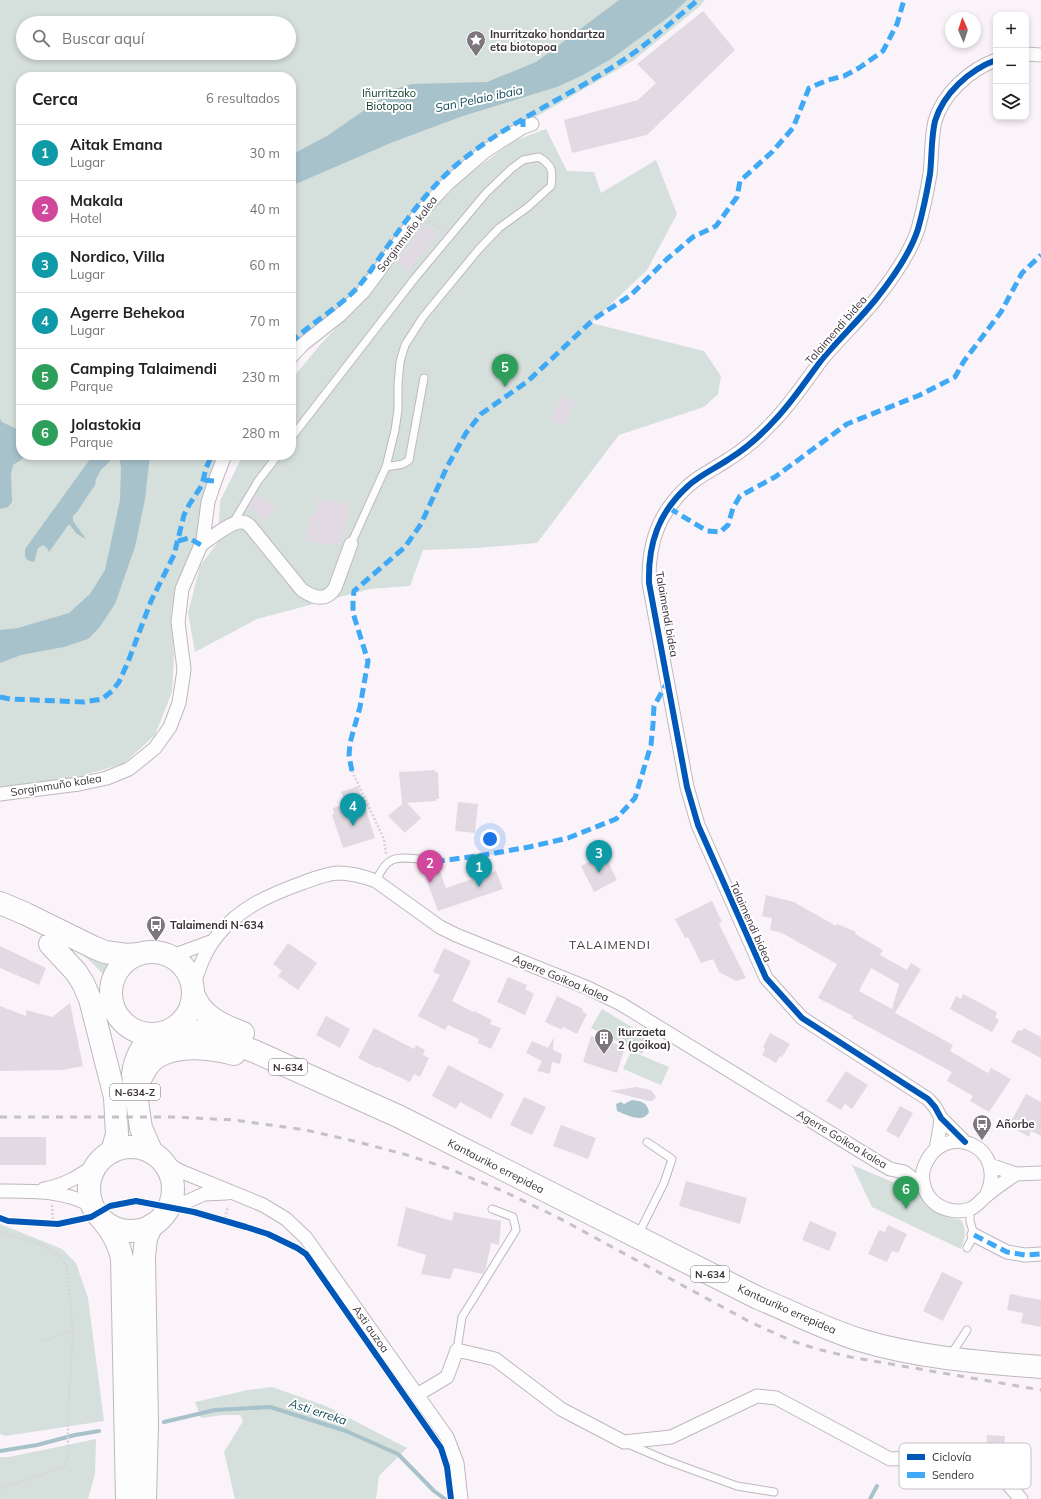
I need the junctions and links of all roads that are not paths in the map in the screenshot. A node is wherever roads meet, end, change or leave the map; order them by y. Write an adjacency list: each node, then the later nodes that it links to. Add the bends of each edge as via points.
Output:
1 (1029, 54): 2 (street)
2 (1041, 55)
3 (993, 62): 29 (street, Talaimendi bidea, via 965,79 942,105 935,122 927,189 917,231 882,291 823,358 789,405 766,430 746,448 679,494 666,511 657,530 649,562 649,583 686,780 698,825 766,978 802,1018 922,1095 934,1107)
4 (532, 124): 5 (street, Sorginmuño kalea, via 523,127 479,156 447,184 419,214 363,292)
5 (296, 352)
6 (424, 378): 10 (lane, via 408,460)
7 (296, 432): 10 (lane, via 415,278 486,193 523,160 539,157 549,164 552,170 551,186 499,228 479,249 423,317 405,345 400,362 395,430)
8 (223, 460): 13 (street, Sorginmuño kalea, via 208,502)
9 (274, 460): 11 (lane)
10 (386, 467): 12 (lane)
11 (232, 524): 12 (street, via 242,522 250,526 302,590 317,597 331,593 335,588); 13 (street)
12 (351, 544)
13 (201, 545): 14 (street, Sorginmuño kalea, via 182,589 179,609 179,638 184,669 179,703 170,727 155,748 129,769 107,778)
14 (0, 794)
15 (420, 859): 16 (lane, via 399,858 389,861 381,868)
16 (376, 882): 19 (street, Agerre Goikoa kalea, via 346,873 316,878 254,903 236,915); 37 (street, Agerre Goikoa kalea, via 440,927 456,935 588,988 621,1004 878,1162 890,1169)
17 (0, 903): 21 (highway, via 105,952)
18 (0, 917): 20 (highway, N-634)
19 (213, 941): 22 (street); 23 (street, Agerre Goikoa kalea, via 204,957)
20 (50, 944): 24 (highway, N-634, via 88,967 104,983); 33 (highway, via 76,972 90,999 112,1083 116,1109)
21 (138, 954): 22 (highway, via 155,951); 24 (highway, via 126,960 117,970 112,982)
22 (172, 956): 23 (highway, N-634, via 189,974)
23 (193, 989): 25 (highway, via 188,1014 180,1023); 28 (highway, N-634, via 196,1000 205,1014 216,1021 287,1052)
24 (113, 1004): 25 (highway, N-634, via 122,1021 131,1029 142,1033); 33 (highway, N-634-Z, via 122,1109)
25 (163, 1032): 26 (highway, N-634, via 200,1032 226,1040); 27 (highway, N-634-Z, via 148,1040 137,1055 133,1074)
26 (292, 1069): 27 (highway, via 278,1068 226,1053 178,1050 157,1058 143,1073); 28 (highway, N-634)
27 (135, 1091): 34 (highway, N-634-Z, via 141,1128)
28 (400, 1117): 50 (highway, Kantauriko errepidea / N-634)
29 (940, 1118): 31 (street, Talaimendi bidea); 32 (street)
30 (647, 1142): 50 (lane, via 672,1159 664,1183)
31 (965, 1142): 32 (street, via 946,1143); 36 (street, via 978,1148)
32 (936, 1149): 35 (street)
33 (109, 1150): 34 (highway, via 139,1148); 42 (street, via 77,1178); 47 (highway, via 91,1176 89,1189)
34 (156, 1156): 44 (street, Asti auzoa); 48 (highway, via 167,1168 173,1190 171,1201)
35 (926, 1162): 37 (street); 40 (street, via 922,1175)
36 (990, 1165): 38 (street); 43 (street, via 992,1181)
37 (904, 1172): 40 (street, Agerre Goikoa kalea)
38 (1016, 1174): 39 (street); 43 (street)
39 (1041, 1174)
40 (924, 1187): 46 (street, via 932,1200 944,1209)
41 (0, 1191): 42 (street)
42 (31, 1191): 47 (street, via 73,1196)
43 (986, 1196): 46 (street)
44 (232, 1199): 48 (street, Asti auzoa, via 219,1192 204,1194); 57 (street, Asti auzoa, via 254,1201 275,1211 297,1228)
45 (492, 1209): 54 (lane, via 513,1217 516,1230 462,1317)
46 (970, 1209): 49 (lane)
47 (98, 1214): 48 (highway, via 115,1228 128,1231 140,1230); 58 (highway, via 115,1237 122,1258)
48 (159, 1218): 59 (highway, via 146,1238 144,1257)
49 (974, 1235): 51 (lane); 52 (street, via 1007,1252)
50 (637, 1237): 55 (highway, Kantauriko errepidea / N-634, via 816,1324 907,1352)
51 (967, 1248)
52 (1041, 1254)
53 (967, 1330): 55 (lane)
54 (457, 1350): 57 (street, via 448,1377); 60 (street, via 495,1359 561,1409)
55 (949, 1358): 56 (highway, Kantauriko errepidea / N-634)
56 (1041, 1367)
57 (417, 1395): 64 (street, Asti auzoa, via 451,1445 457,1463)
58 (124, 1396): 65 (highway); 66 (highway)
59 (147, 1424): 67 (highway); 68 (highway)
60 (624, 1442): 61 (street, via 671,1437 757,1396 776,1398 890,1459); 63 (lane, via 737,1486)
61 (899, 1458)
62 (1012, 1489): 69 (street)
63 (774, 1492)
64 (461, 1496)
65 (113, 1499)
66 (127, 1499)
67 (146, 1499)
68 (158, 1499)
69 (1021, 1499)

